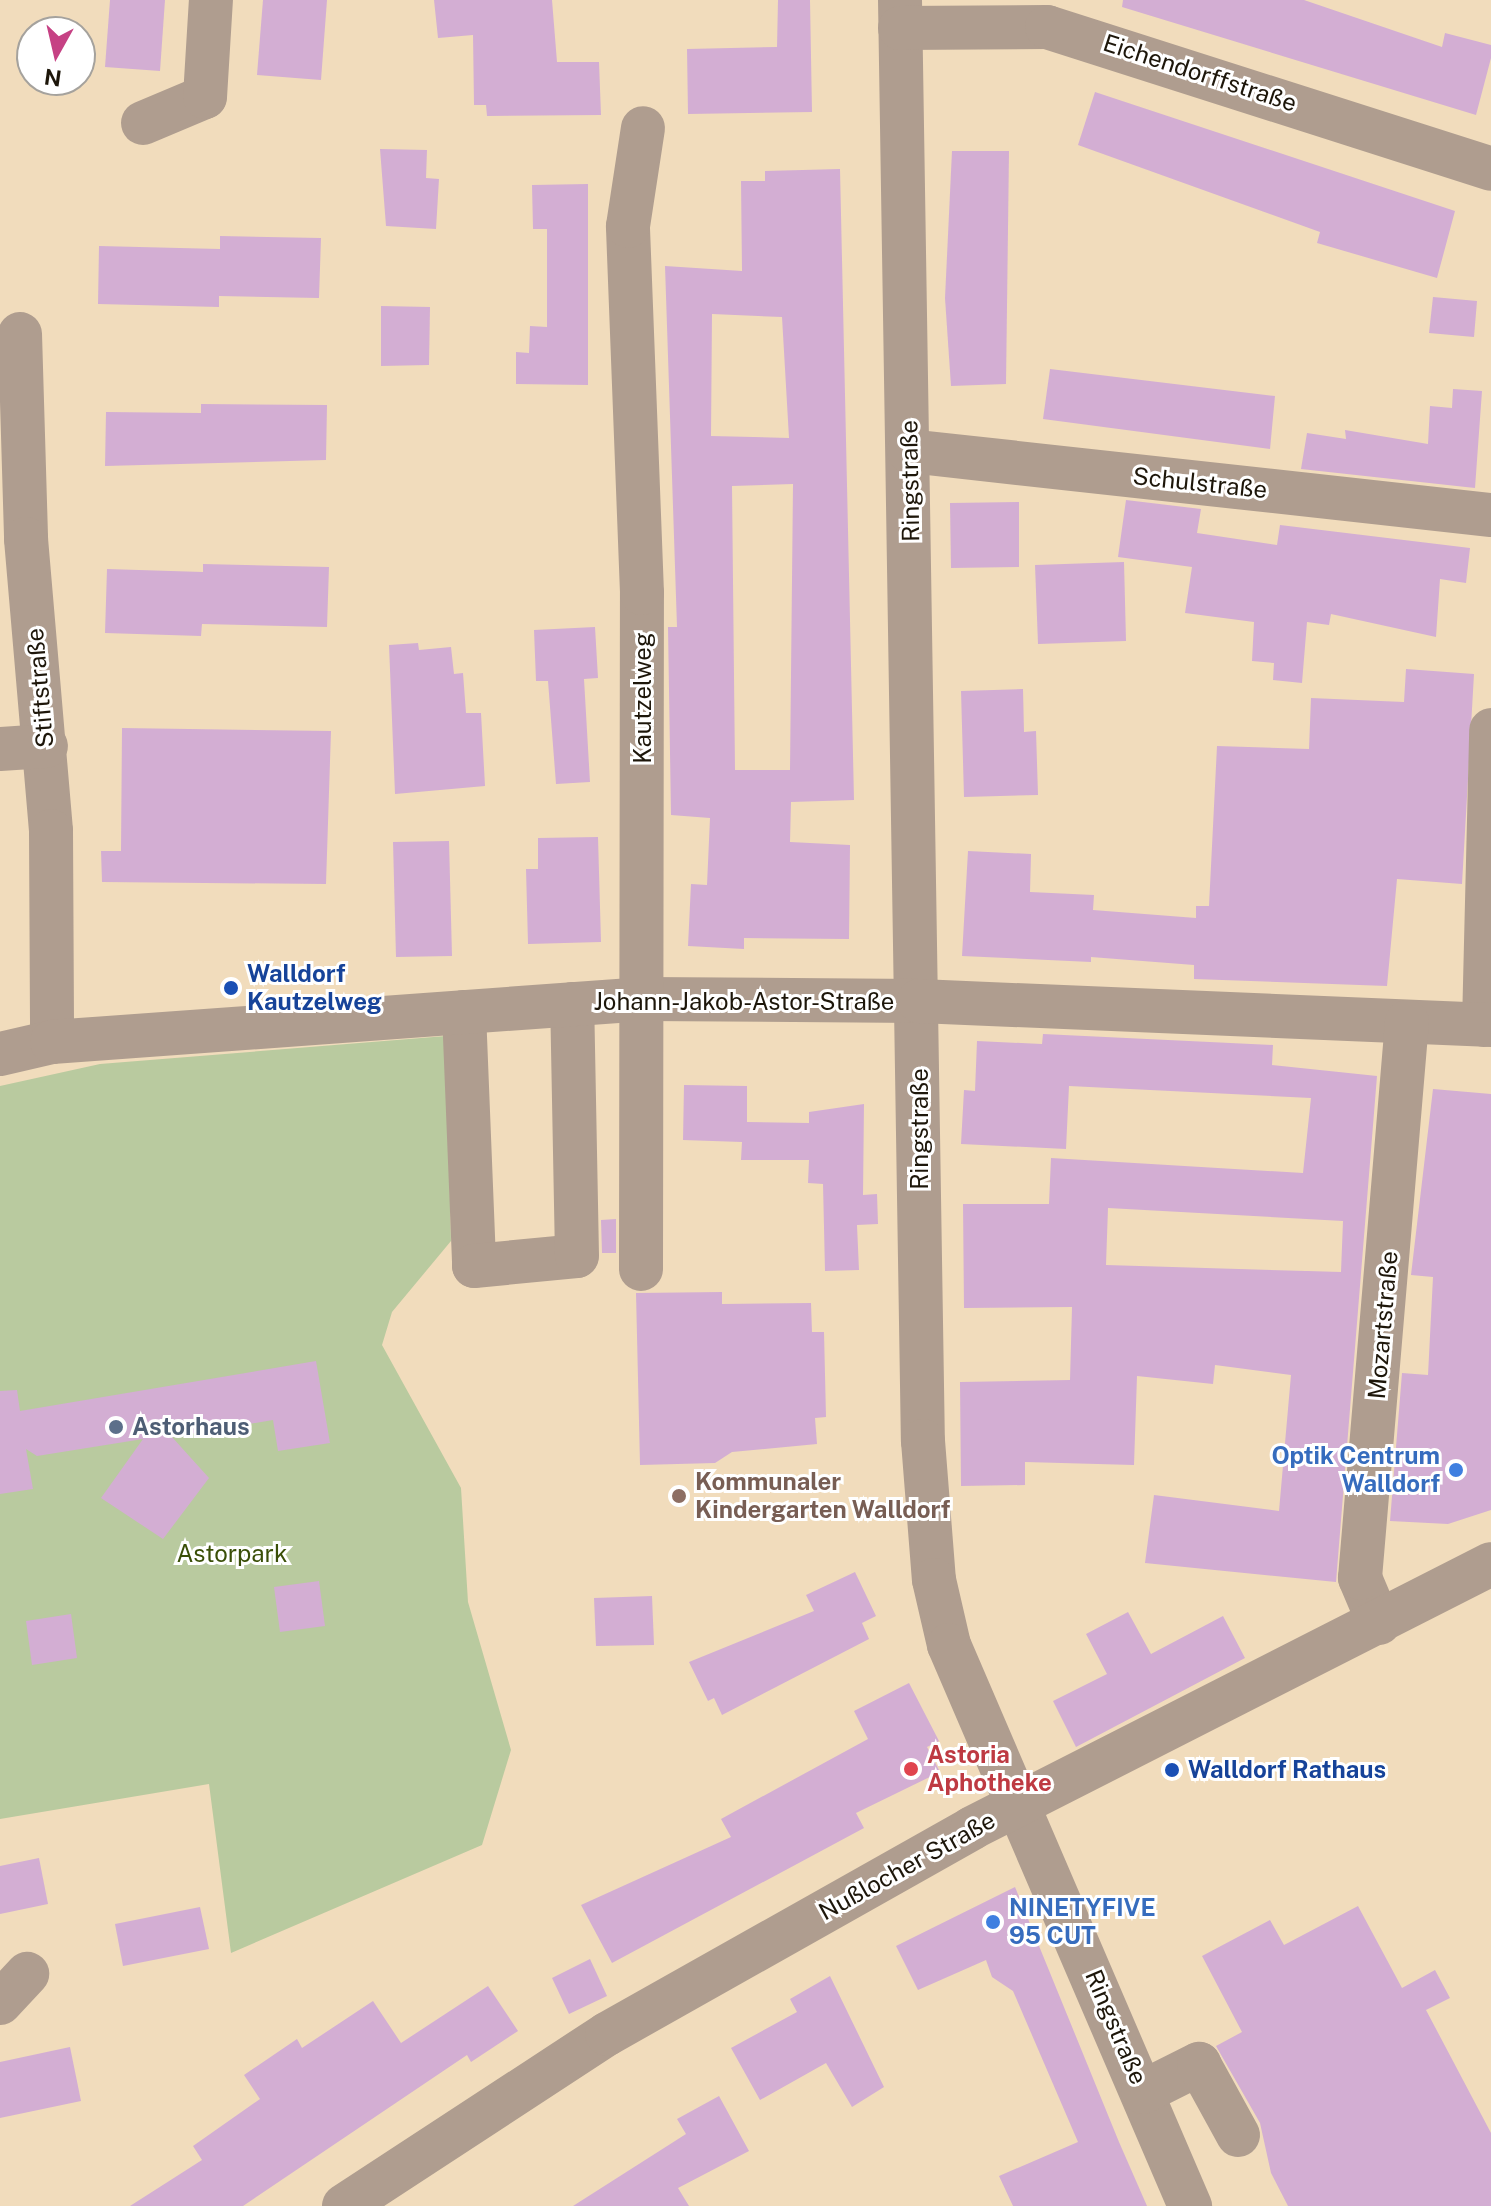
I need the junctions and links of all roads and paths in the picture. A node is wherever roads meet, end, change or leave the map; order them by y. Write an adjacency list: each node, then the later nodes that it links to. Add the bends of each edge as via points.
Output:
1 (211, 0): 3 (street, via 205,97)
2 (900, 14): 5 (street, Eichendorffstraße, via 1047,27); 7 (street, Ringstraße)
3 (143, 123)
4 (643, 128): 12 (street, Kautzelweg, via 628,226 642,593)
5 (1491, 169)
6 (20, 334): 10 (street, Stiftstraße, via 26,539)
7 (909, 451): 8 (street, Schulstraße); 13 (street, Ringstraße)
8 (1491, 515)
9 (1491, 730): 17 (street)
10 (46, 746): 11 (street); 18 (street, Stiftstraße)
11 (0, 749)
12 (645, 999): 13 (street, Johann-Jakob-Astor-Straße); 14 (street, Johann-Jakob-Astor-Straße); 20 (street, Kautzelweg)
13 (919, 1001): 16 (street, Johann-Jakob-Astor-Straße); 23 (street, Ringstraße, via 923,1441 934,1580 949,1645)
14 (572, 1004): 15 (street, Johann-Jakob-Astor-Straße); 15 (street, via 577,1256 474,1266)
15 (464, 1012): 18 (street, Johann-Jakob-Astor-Straße)
16 (1407, 1022): 17 (street, Johann-Jakob-Astor-Straße); 22 (street, Mozartstraße, via 1360,1578)
17 (1487, 1025)
18 (52, 1042): 19 (street, Johann-Jakob-Astor-Straße)
19 (0, 1054)
20 (641, 1269)
21 (1488, 1577): 22 (street, Nußlocher Straße)
22 (1379, 1623): 23 (street, Nußlocher Straße)
23 (1018, 1804): 24 (street, Ringstraße); 26 (street, Nußlocher Straße, via 607,2034)
24 (1143, 2092): 25 (street, via 1199,2064); 27 (street, Ringstraße)
25 (1238, 2135)
26 (344, 2206)
27 (1190, 2206)

